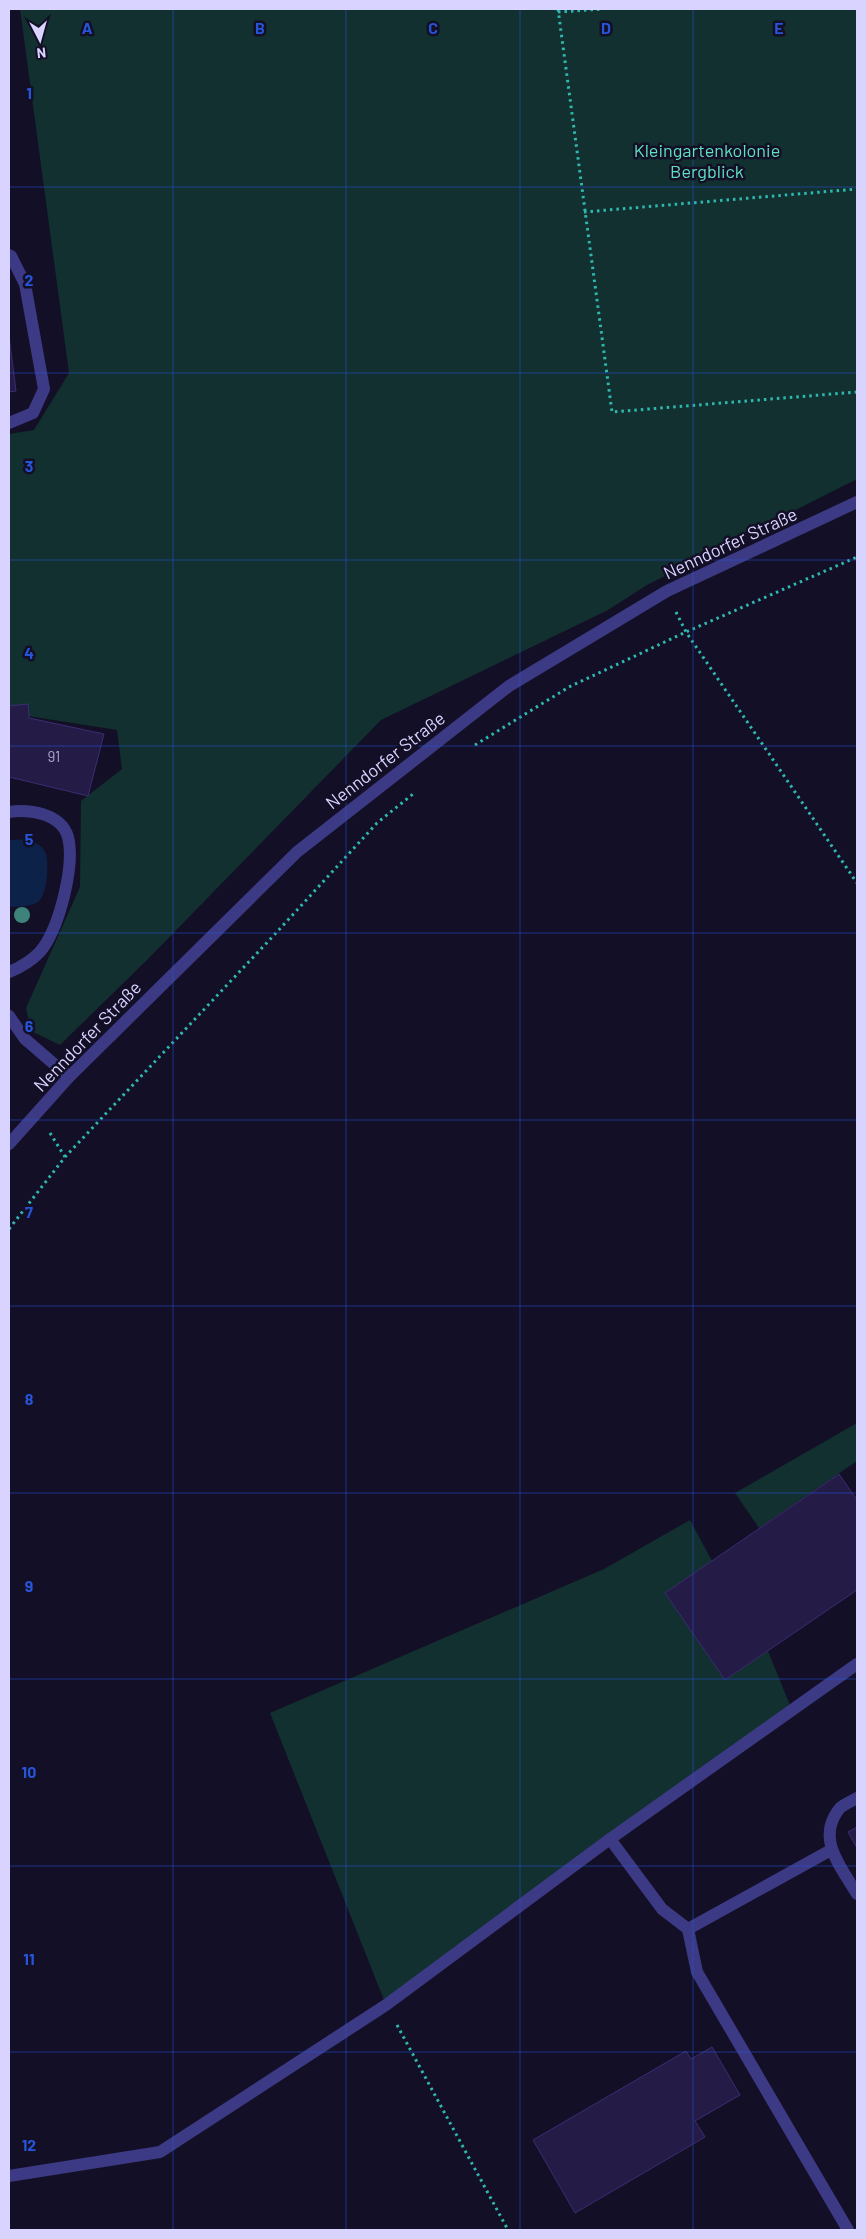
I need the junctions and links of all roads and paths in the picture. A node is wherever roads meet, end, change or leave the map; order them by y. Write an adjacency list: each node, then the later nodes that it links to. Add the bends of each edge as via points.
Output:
1 (603, 9): 2 (path)
2 (558, 10): 4 (path)
3 (857, 190): 4 (path)
4 (584, 212): 6 (path, via 612,412)
5 (9, 255): 7 (street, via 25,284 44,389 33,413)
6 (857, 392)
7 (9, 423)
8 (857, 502): 10 (street, Nenndorfer Straße)
9 (857, 557): 11 (path)
10 (667, 591): 11 (path); 18 (street, Nenndorfer Straße, via 509,686 297,852)
11 (686, 632): 12 (path, via 569,687); 15 (path)
12 (467, 750)
13 (414, 793): 20 (path, via 377,824 65,1157)
14 (9, 812): 16 (street, via 18,810 43,814 58,822 68,836 70,868 60,910 43,948)
15 (857, 884)
16 (9, 972)
17 (11, 1023): 18 (street)
18 (69, 1077): 19 (street, Nenndorfer Straße)
19 (9, 1144)
20 (9, 1229)
21 (857, 1664): 23 (street)
22 (857, 1798): 24 (street, via 841,1807 830,1830)
23 (610, 1839): 26 (street, via 662,1909); 27 (street)
24 (831, 1850): 25 (street); 26 (street)
25 (857, 1894)
26 (688, 1929): 30 (street, via 696,1972)
27 (386, 2005): 28 (street, via 160,2152); 29 (path)
28 (9, 2176)
29 (508, 2230)
30 (848, 2230)

